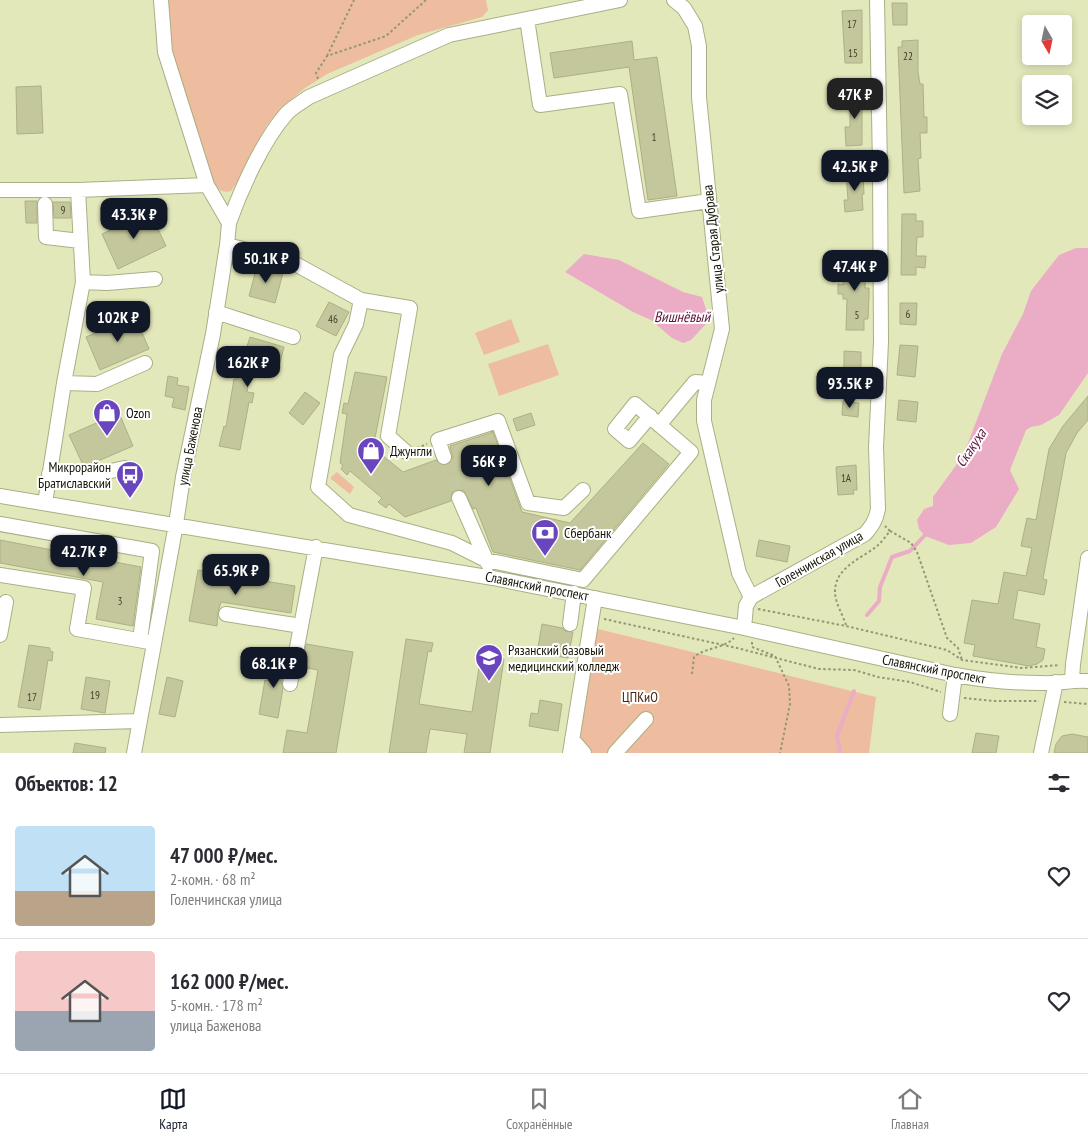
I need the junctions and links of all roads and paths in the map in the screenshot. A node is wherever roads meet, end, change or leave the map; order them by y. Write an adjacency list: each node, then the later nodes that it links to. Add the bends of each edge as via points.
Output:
1 (161, 0): 10 (street, via 165,52)
2 (354, 0): 8 (path)
3 (426, 0): 8 (path, via 386,36)
4 (620, 0): 7 (street)
5 (674, 0): 13 (street, улица Старая Дубрава, via 684,8 695,26 699,46 699,97)
6 (877, 0): 35 (street, via 880,342)
7 (527, 19): 9 (street, via 449,35); 13 (street, via 540,104 620,94 639,211)
8 (327, 56): 9 (path, via 316,74)
9 (322, 91): 15 (street, via 289,112 274,130 238,197)
10 (207, 185): 12 (street); 15 (street)
11 (0, 190): 12 (street)
12 (78, 190): 16 (street)
13 (709, 201): 25 (street, улица Старая Дубрава, via 722,329)
14 (45, 204): 16 (street, via 46,237)
15 (229, 223): 17 (street, улица Баженова)
16 (80, 241): 19 (street)
17 (227, 245): 20 (street, via 290,261); 21 (street, улица Баженова)
18 (155, 279): 19 (street)
19 (82, 282): 24 (street)
20 (361, 300): 27 (street, via 410,308 388,436); 41 (street, via 356,324 341,355 318,487 349,515 452,543)
21 (216, 312): 22 (street); 37 (street, улица Баженова)
22 (293, 338)
23 (145, 363): 24 (street, via 97,384)
24 (64, 383): 30 (street)
25 (708, 383): 41 (street, via 695,382 655,421 691,452 583,580); 47 (street, улица Старая Дубрава, via 704,421)
26 (426, 445): 27 (path)
27 (410, 451)
28 (444, 457): 31 (street, via 438,440 498,420 528,503 564,508)
29 (124, 468): 30 (street, via 82,478)
30 (49, 474): 34 (street)
31 (583, 490)
32 (0, 496): 34 (street, Славянский проспект)
33 (459, 498): 41 (street)
34 (45, 503): 37 (street, Славянский проспект)
35 (876, 518): 38 (path); 47 (street, Голенчинская улица, via 865,534)
36 (0, 524): 55 (street, via 152,551)
37 (176, 524): 39 (street, Славянский проспект); 55 (street, улица Баженова)
38 (890, 531): 52 (path, via 878,545 844,570 836,581 835,594); 58 (path, via 911,543 917,552 948,638 958,648)
39 (316, 547): 43 (street, Славянский проспект); 51 (street)
40 (1088, 558): 59 (street)
41 (486, 560): 43 (street)
42 (0, 575): 55 (street, via 84,588 77,630)
43 (493, 578): 44 (street, Славянский проспект)
44 (574, 593): 45 (street, Славянский проспект); 50 (street)
45 (595, 598): 49 (street); 53 (street, Славянский проспект)
46 (6, 602): 54 (street)
47 (748, 602): 52 (path); 53 (street)
48 (226, 614): 51 (street)
49 (592, 616): 56 (path); 73 (street)
50 (570, 624)
51 (301, 626): 65 (street)
52 (846, 626): 58 (path, via 947,650)
53 (748, 629): 56 (path); 57 (path, via 752,647); 61 (street, Славянский проспект)
54 (0, 634)
55 (147, 641): 71 (street, улица Баженова)
56 (722, 645): 57 (path); 60 (path, via 701,651 694,657)
57 (776, 658): 66 (path, via 819,669 854,670); 78 (path, via 789,686 790,704)
58 (962, 660): 59 (path, via 1022,668)
59 (1073, 664): 62 (street)
60 (692, 674)
61 (955, 675): 64 (street, Славянский проспект, via 984,680); 66 (street)
62 (1072, 680): 63 (street, Славянский проспект); 64 (street, Славянский проспект)
63 (1088, 681)
64 (1056, 682): 67 (street)
65 (290, 684)
66 (953, 695): 67 (path, via 995,701); 69 (street)
67 (1052, 702): 68 (path); 79 (street)
68 (1088, 704)
69 (950, 714)
70 (646, 719): 77 (street)
71 (139, 721): 72 (street); 74 (street, улица Баженова)
72 (0, 725)
73 (572, 739): 75 (street); 76 (street)
74 (134, 753)
75 (570, 753)
76 (584, 753)
77 (615, 753)
78 (780, 753)
79 (1041, 753)

